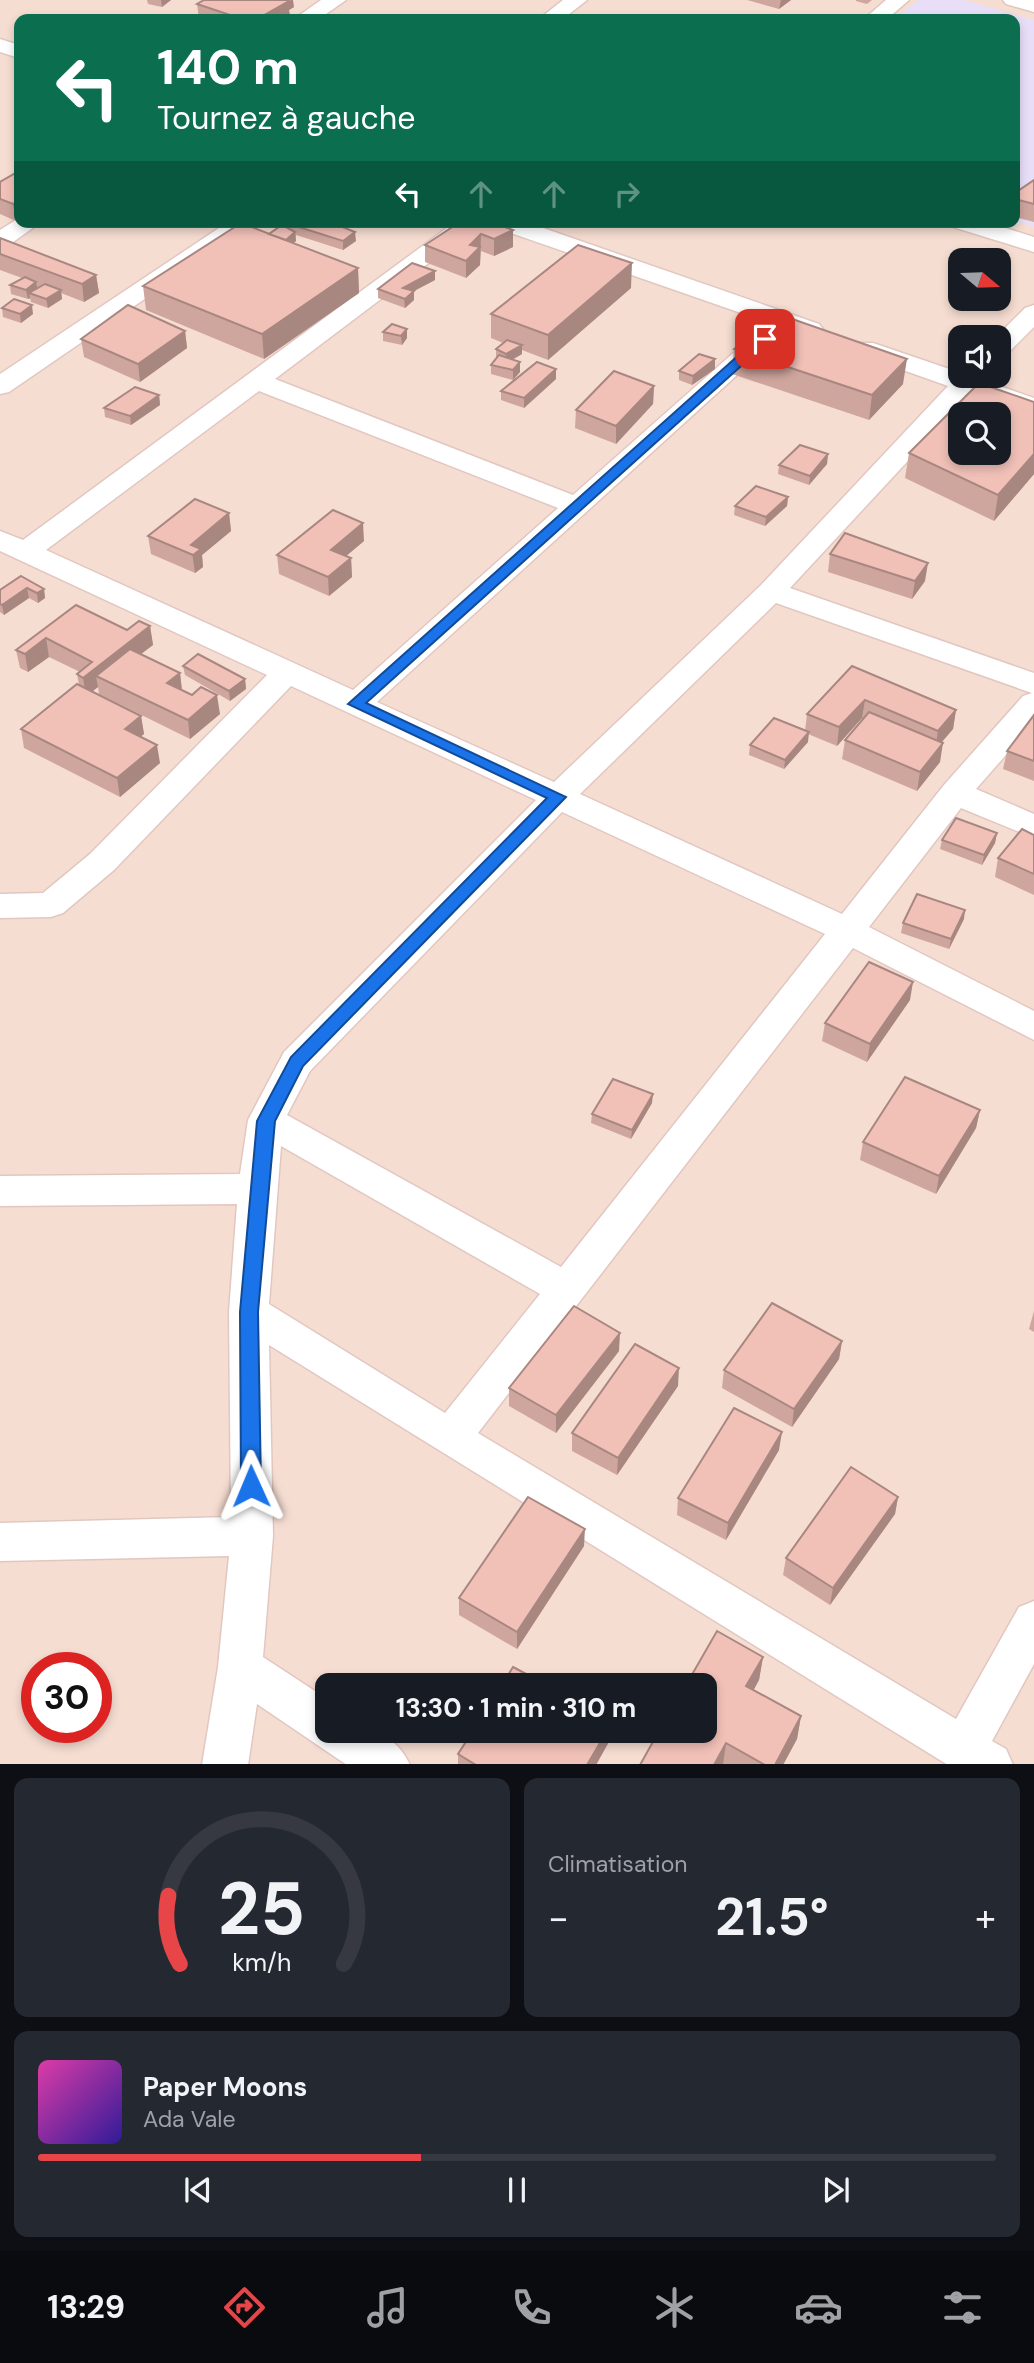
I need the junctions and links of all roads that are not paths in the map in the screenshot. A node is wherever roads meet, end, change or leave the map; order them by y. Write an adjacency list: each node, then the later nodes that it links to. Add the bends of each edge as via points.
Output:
1 (336, 0): 6 (street)
2 (577, 0): 7 (street)
3 (899, 0): 8 (street)
4 (1013, 0): 5 (street)
5 (1034, 6)
6 (312, 14)
7 (556, 14)
8 (881, 14)
9 (19, 228): 14 (street)
10 (236, 228): 21 (street)
11 (463, 228): 20 (street)
12 (519, 228): 17 (street)
13 (980, 228): 15 (street)
14 (0, 240)
15 (1034, 245)
16 (1034, 313): 18 (street)
17 (785, 320): 19 (street); 25 (street)
18 (1011, 336)
19 (948, 372)
20 (256, 381): 25 (street); 26 (street)
21 (0, 386)
22 (961, 388): 27 (street)
23 (990, 388): 24 (street)
24 (1034, 407)
25 (577, 506): 31 (street)
26 (13, 546): 28 (street)
27 (771, 591): 29 (street); 33 (street)
28 (287, 672): 31 (street); 35 (street, via 102,862 51,905)
29 (1034, 684)
30 (1034, 703): 32 (street)
31 (356, 704): 33 (street)
32 (955, 793): 34 (street); 36 (street)
33 (558, 797): 36 (street); 38 (street, via 297,1062)
34 (1034, 827)
35 (0, 906)
36 (847, 930): 37 (street); 41 (street)
37 (1034, 1027)
38 (266, 1121): 39 (street); 41 (street)
39 (257, 1189): 40 (street); 42 (street)
40 (0, 1191)
41 (566, 1289): 43 (street)
42 (249, 1312): 43 (street); 44 (street)
43 (450, 1438): 50 (street)
44 (252, 1536): 45 (street); 47 (street)
45 (0, 1542)
46 (1034, 1622): 50 (street)
47 (240, 1667): 48 (street); 51 (street)
48 (315, 1717)
49 (354, 1743): 52 (street)
50 (977, 1756)
51 (225, 1764)
52 (386, 1764)

